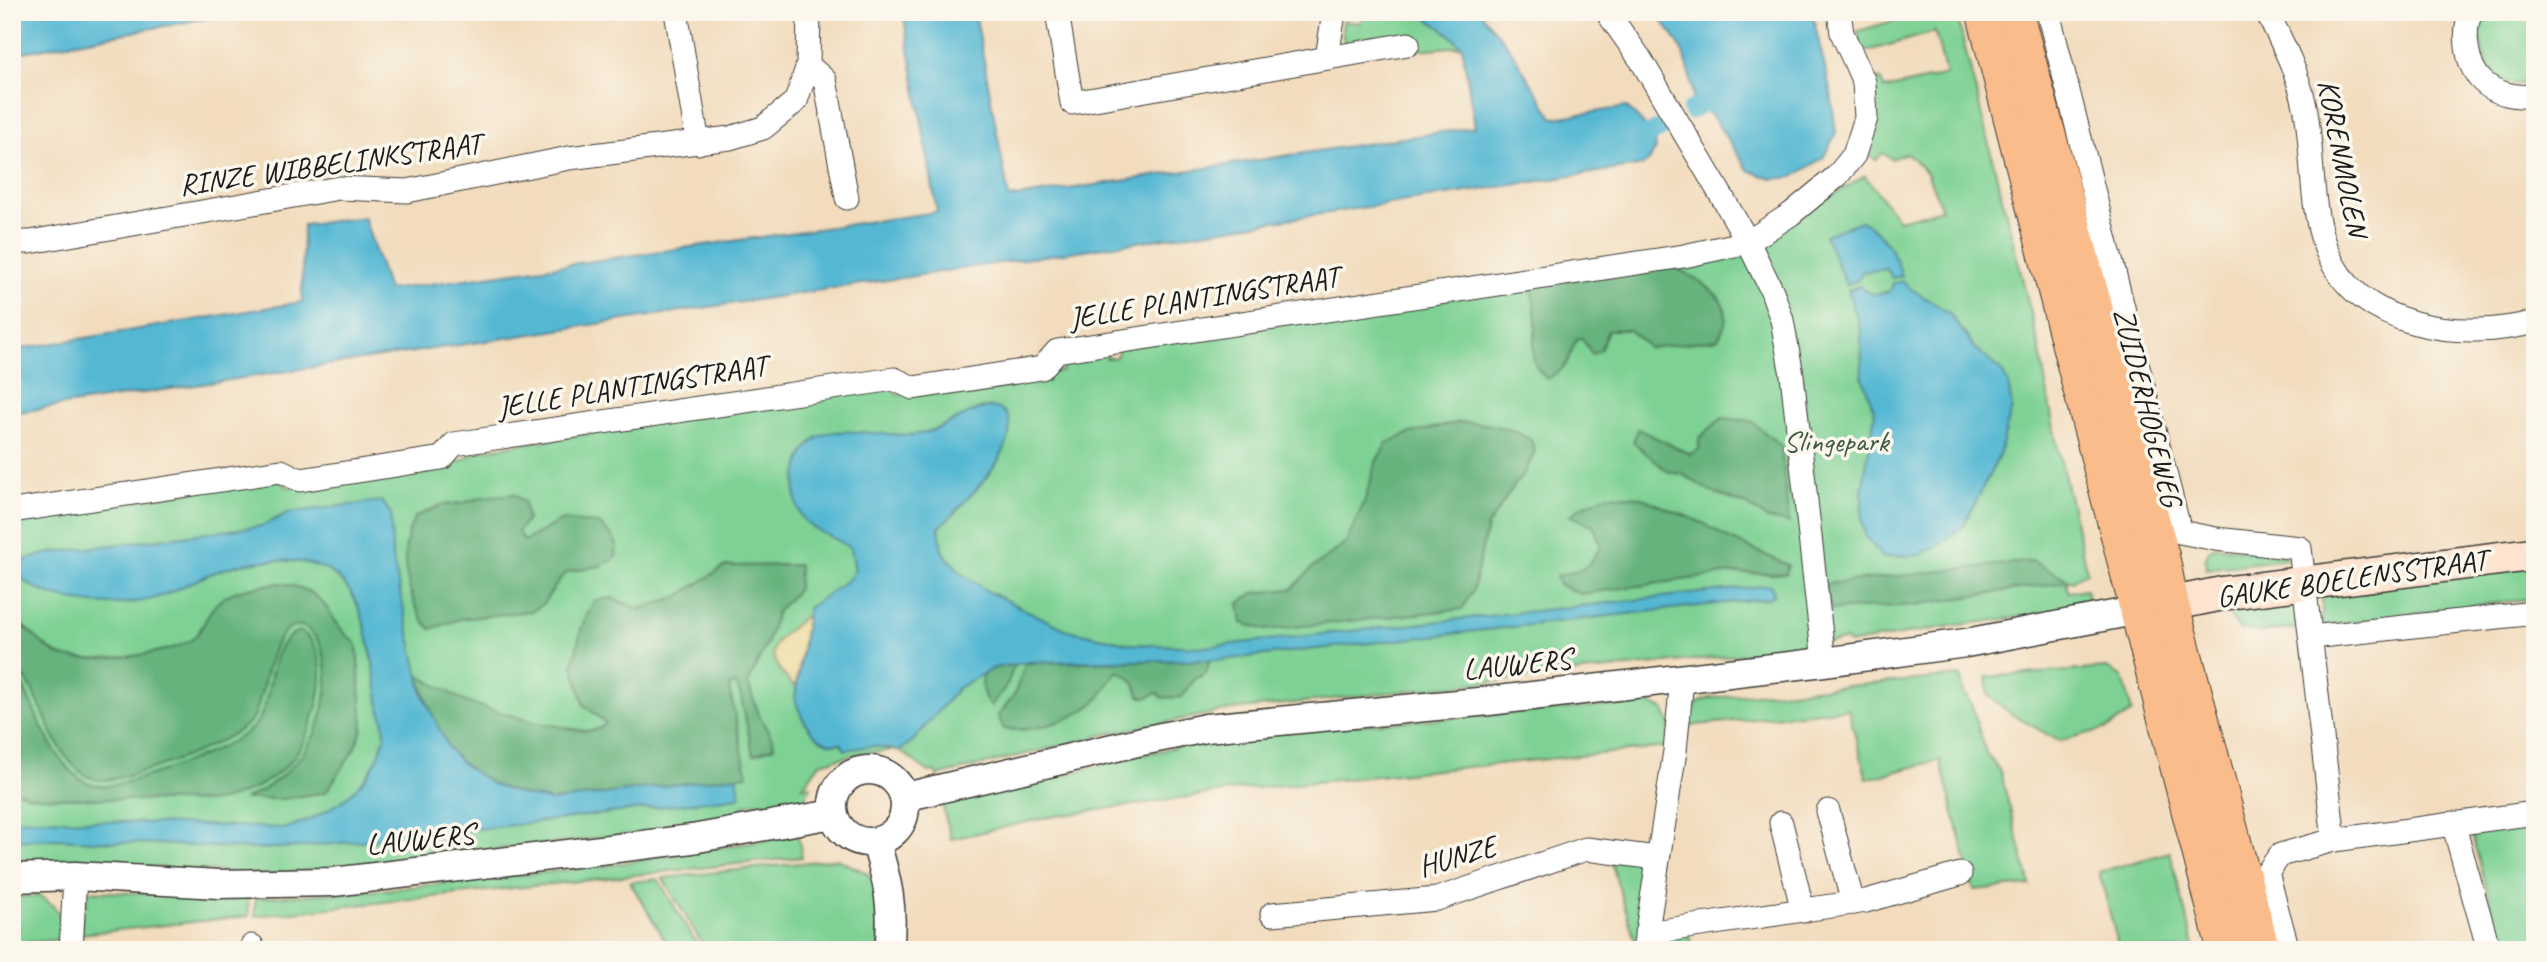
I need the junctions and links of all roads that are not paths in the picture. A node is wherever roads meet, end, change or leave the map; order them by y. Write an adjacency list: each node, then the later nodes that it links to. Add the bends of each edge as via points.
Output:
1 (676, 12): 16 (street)
2 (808, 12): 14 (street, RINZE WIBBELINKSTRAAT)
3 (1057, 12): 13 (street, via 1072,103)
4 (1334, 12): 13 (street)
5 (1607, 12): 19 (street, via 1641,60)
6 (1839, 12): 19 (street, via 1842,33 1864,82 1866,118 1854,155 1837,176 1791,214)
7 (1985, 12): 24 (main road, ZUIDERHOGEWEG)
8 (2014, 12): 24 (main road, ZUIDERHOGEWEG, via 2161,558)
9 (2048, 12): 23 (street, ZUIDERHOGEWEG, via 2180,532 2300,548)
10 (2267, 12): 20 (street, KORENMOLEN, via 2305,105 2325,247 2347,282 2381,310 2428,327 2507,329)
11 (2471, 12): 15 (street, via 2468,54 2482,81 2514,96)
12 (1408, 44): 13 (street)
13 (1326, 58)
14 (808, 65): 16 (street, RINZE WIBBELINKSTRAAT, via 796,101 763,128); 17 (street, via 825,80)
15 (2535, 96)
16 (698, 143): 18 (street, RINZE WIBBELINKSTRAAT, via 569,158 407,191 339,188 30,243)
17 (847, 198)
18 (12, 242)
19 (1748, 242): 21 (street, JELLE PLANTINGSTRAAT, via 1684,256 1057,351 1042,368 913,388 894,379 454,444 442,458 300,480 281,471); 27 (street, via 1772,291 1790,362)
20 (2535, 322)
21 (12, 511)
22 (2535, 554): 23 (main road, GAUKE BOELENSSTRAAT)
23 (2305, 582): 24 (main road, GAUKE BOELENSSTRAAT); 26 (street, ZUIDERHOGEWEG)
24 (2154, 607): 27 (street, LAUWERS, via 1966,643); 47 (main road, ZUIDERHOGEWEG); 48 (main road, ZUIDERHOGEWEG)
25 (2535, 613): 26 (street, GAUKE BOELENSSTRAAT)
26 (2311, 638): 35 (street, ZUIDERHOGEWEG)
27 (1824, 662): 28 (street, LAUWERS)
28 (1682, 679): 29 (street, LAUWERS, via 1206,728); 37 (street)
29 (905, 797): 32 (street, via 890,776 856,771 834,793); 36 (street, via 900,825)
30 (1828, 811): 41 (street)
31 (2535, 813): 34 (street)
32 (833, 814): 36 (street, via 851,838); 39 (street, LAUWERS, via 692,839 333,882 219,884)
33 (1781, 823): 42 (street)
34 (2453, 823): 35 (street); 50 (street)
35 (2334, 840): 49 (street, via 2280,855 2267,873)
36 (876, 843): 46 (street, via 891,898)
37 (1657, 858): 43 (street, HUNZE, via 1586,849 1437,899); 44 (street)
38 (1961, 874): 41 (street)
39 (75, 876): 40 (street, LAUWERS); 45 (street)
40 (12, 878)
41 (1853, 903): 42 (street)
42 (1803, 911): 44 (street)
43 (1272, 914)
44 (1645, 941)
45 (71, 950)
46 (889, 950)
47 (2226, 950)
48 (2261, 950)
49 (2288, 950)
50 (2489, 950)

